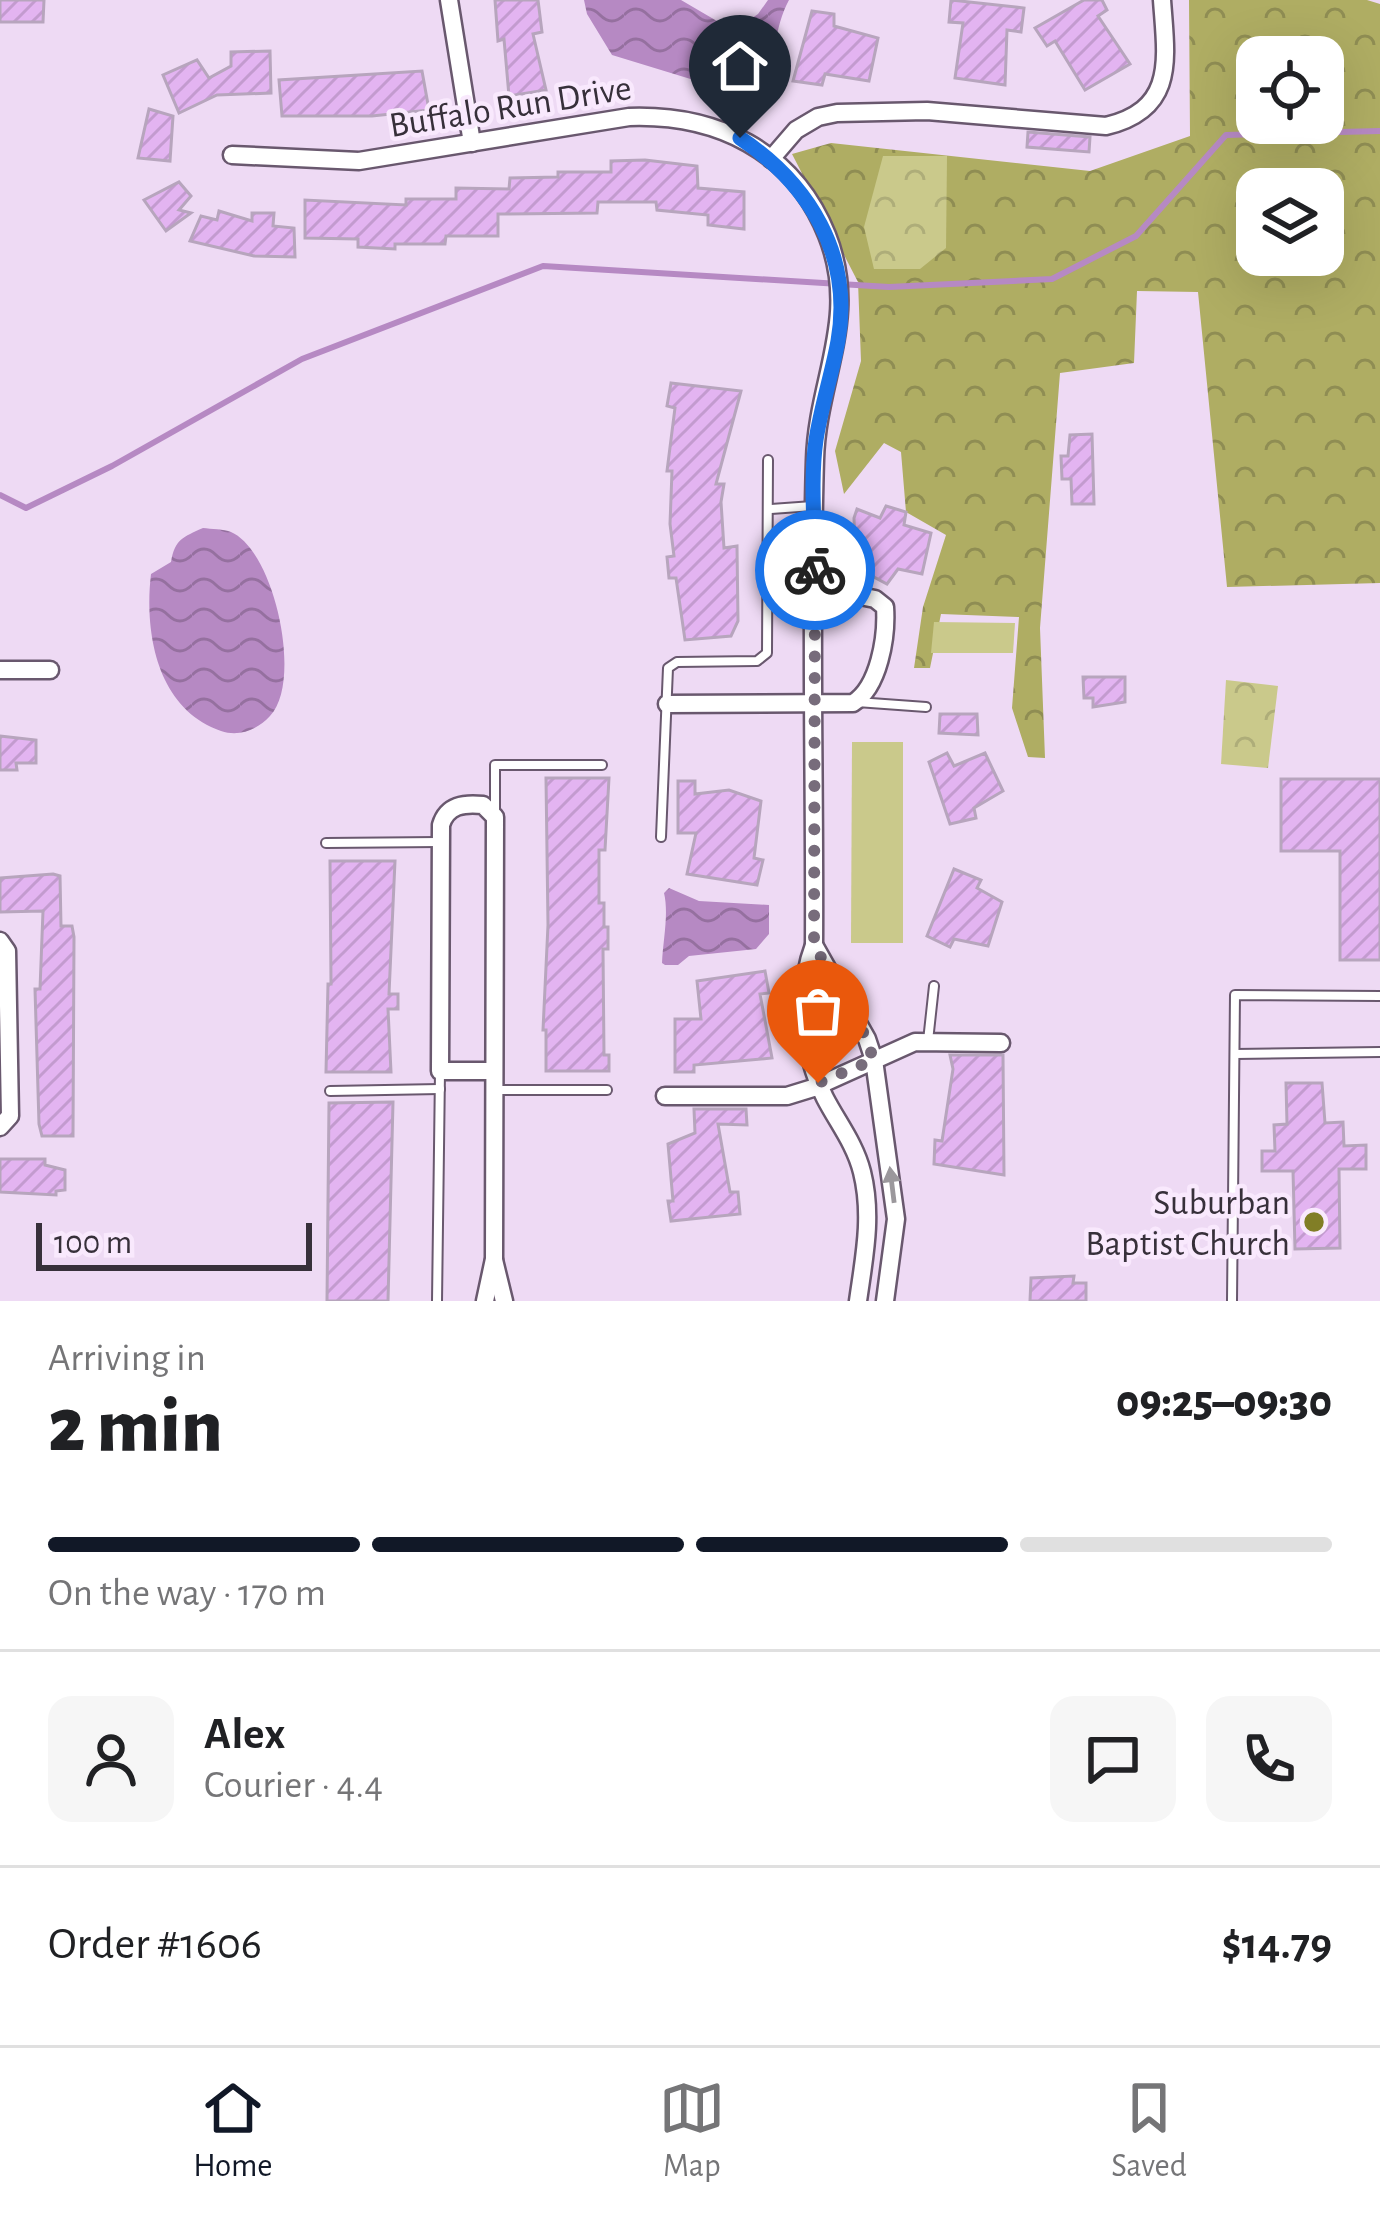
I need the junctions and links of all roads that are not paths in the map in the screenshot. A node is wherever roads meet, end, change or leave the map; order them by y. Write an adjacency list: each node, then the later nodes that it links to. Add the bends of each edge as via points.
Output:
1 (449, 0): 3 (street)
2 (1162, 0): 5 (street, via 1163,80 1151,102 1123,122 837,112 796,130)
3 (472, 143): 4 (street, Buffalo Run Drive, via 359,160); 5 (street, Buffalo Run Drive, via 673,116 719,128)
4 (232, 155)
5 (771, 159): 7 (street, Buffalo Run Drive, via 819,217 840,290)
6 (769, 460): 8 (lane)
7 (814, 506): 8 (lane); 9 (street, Buffalo Run Drive)
8 (771, 509): 13 (lane, via 765,656 673,663)
9 (815, 587): 12 (street, via 885,607 873,680); 14 (street, Buffalo Run Drive)
10 (0, 670): 11 (street)
11 (50, 670)
12 (855, 702): 14 (street); 15 (lane)
13 (667, 704): 14 (street); 18 (lane)
14 (815, 704): 22 (street, Buffalo Run Drive)
15 (926, 707)
16 (602, 765): 17 (lane, via 495,765)
17 (495, 817): 19 (street, via 483,805 454,807 442,820); 31 (street)
18 (661, 837)
19 (440, 842): 20 (lane); 30 (street)
20 (326, 843)
21 (0, 941): 36 (street, via 7,952 10,1116)
22 (814, 945): 29 (street, Buffalo Run Drive); 32 (street, Buffalo Run Drive, via 805,970 806,1027)
23 (934, 986): 25 (lane)
24 (1380, 996): 28 (lane, via 1235,995)
25 (927, 1042): 26 (street); 29 (street)
26 (1001, 1043)
27 (1380, 1052): 28 (lane)
28 (1235, 1054): 43 (lane)
29 (874, 1060): 32 (street); 42 (street, Buffalo Run Drive, one-way to 29, via 896,1219)
30 (440, 1080): 31 (street); 33 (lane); 38 (lane)
31 (494, 1081): 34 (lane); 37 (street)
32 (819, 1085): 35 (street, via 787,1096); 41 (street, Buffalo Run Drive, via 850,1139 866,1192)
33 (330, 1090)
34 (607, 1090)
35 (665, 1096)
36 (0, 1127)
37 (494, 1259): 39 (street); 40 (street)
38 (437, 1301)
39 (485, 1301)
40 (504, 1301)
41 (858, 1301)
42 (885, 1301)
43 (1232, 1301)

